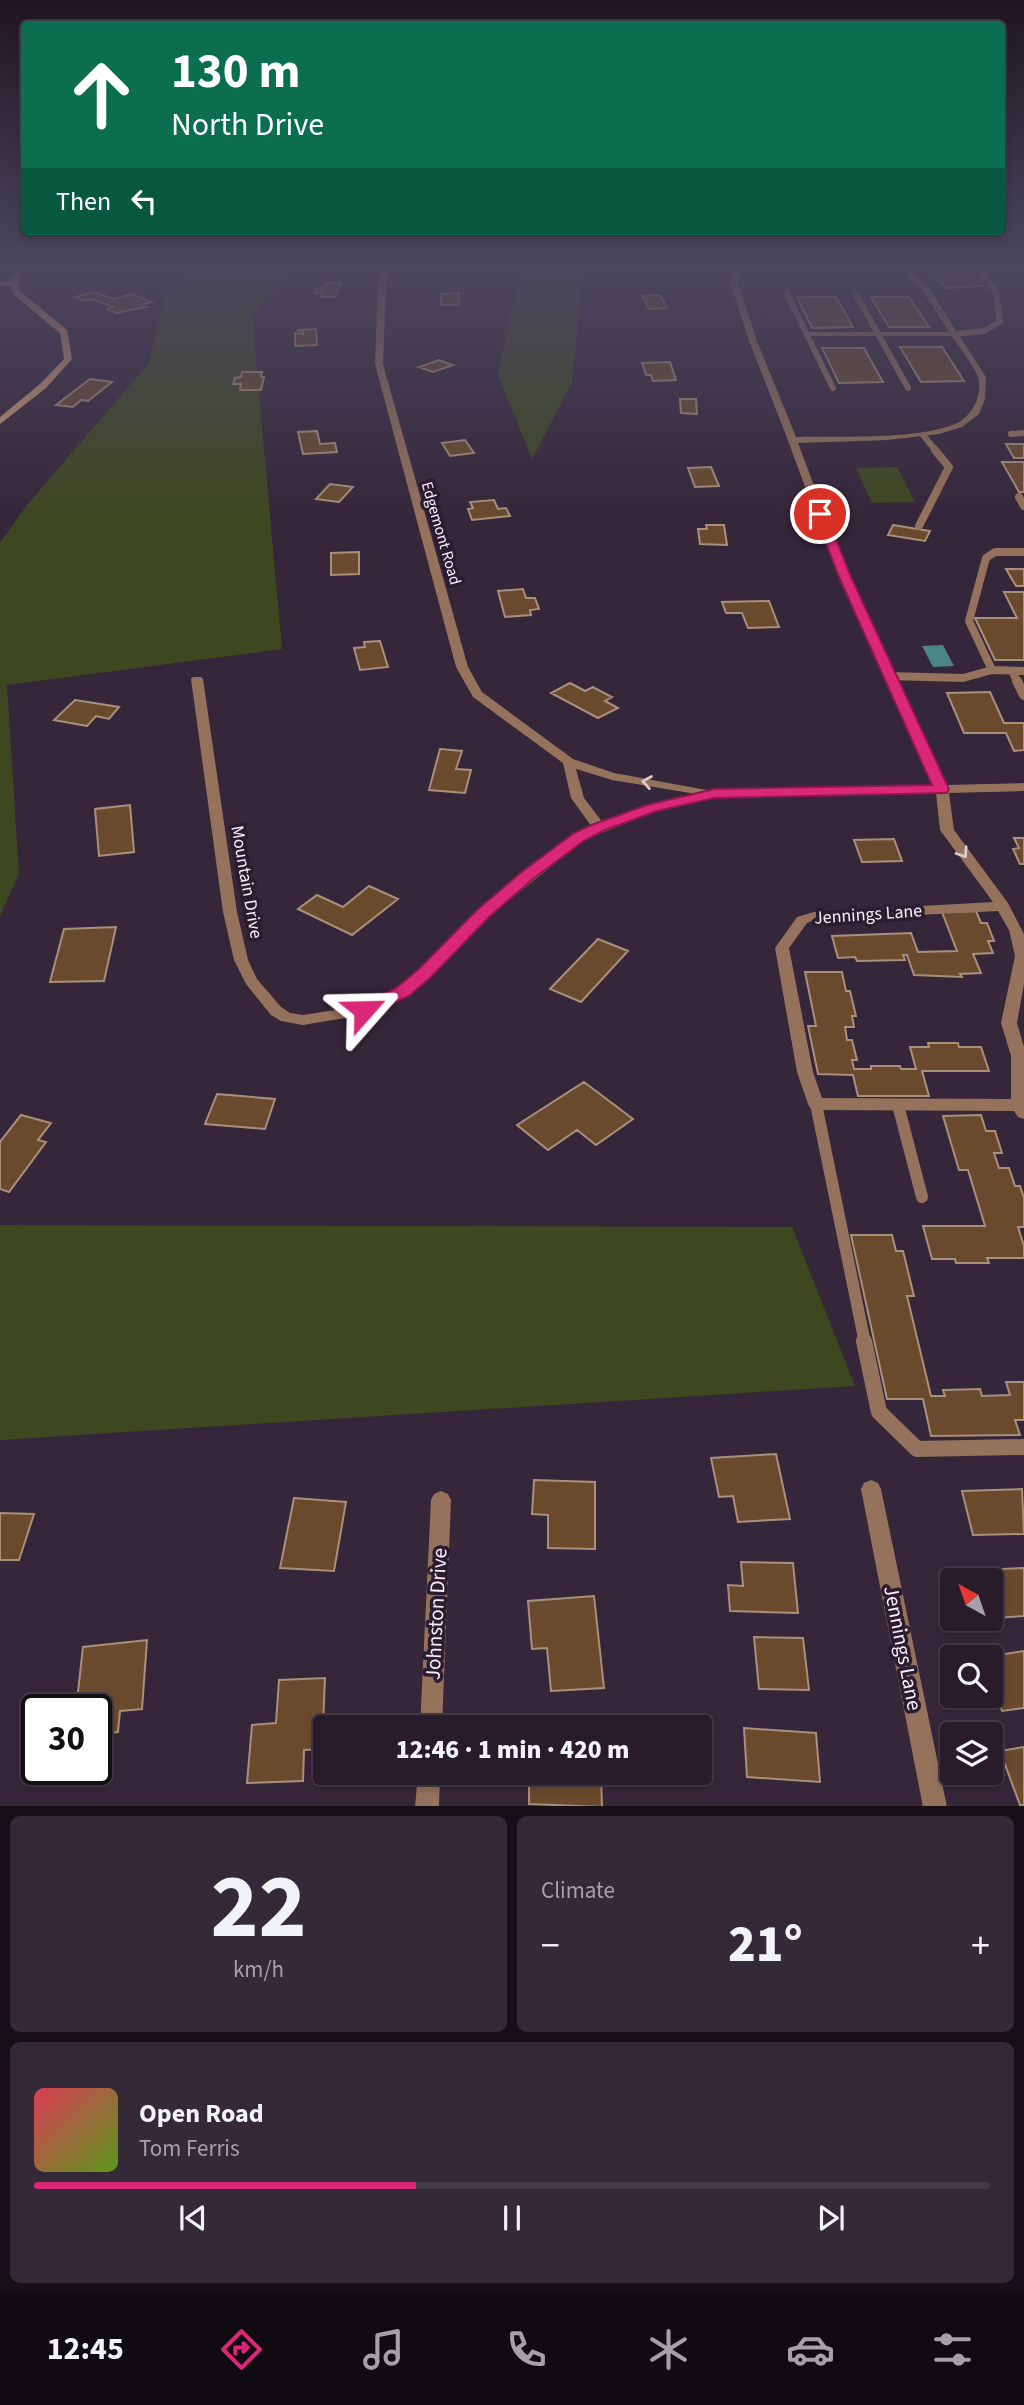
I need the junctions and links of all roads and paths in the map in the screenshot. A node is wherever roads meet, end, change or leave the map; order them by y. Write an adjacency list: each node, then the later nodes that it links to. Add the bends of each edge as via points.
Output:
1 (68, 351): 9 (street, via 68,359 52,378)
2 (379, 351): 24 (street, Edgemont Road, via 379,364 462,667 477,694)
3 (757, 351): 13 (street)
4 (815, 351): 7 (lane)
5 (888, 351): 8 (lane)
6 (965, 351): 12 (street, via 984,387 972,418)
7 (833, 388)
8 (908, 388)
9 (0, 421)
10 (1024, 433): 11 (lane)
11 (1011, 434)
12 (923, 435): 13 (street); 16 (lane, via 948,467)
13 (792, 437): 21 (street, via 835,555)
14 (1019, 497): 15 (lane)
15 (1024, 506)
16 (919, 526)
17 (1024, 552): 18 (lane, via 995,552 986,558 969,621)
18 (992, 670): 19 (lane); 21 (lane, via 963,678)
19 (1012, 671): 20 (lane); 23 (lane)
20 (1024, 671)
21 (889, 676): 26 (street)
22 (197, 679): 28 (street, Mountain Drive, via 241,960 251,981 286,1017 303,1020 364,1010 402,992 529,874)
23 (1024, 695)
24 (569, 762): 27 (street, Edgemont Road, one-way to 24, via 612,776); 28 (street, via 580,806)
25 (1024, 787): 26 (street)
26 (942, 789): 27 (street); 29 (street, one-way to 29, via 947,830)
27 (714, 794): 28 (street, Mountain Drive, via 652,808)
28 (599, 827)
29 (1003, 906): 30 (street, Jennings Lane, via 802,920 782,948 805,1072); 32 (street, via 1016,930 1022,956 1009,1023 1019,1056)
30 (816, 1104): 31 (street); 34 (lane, via 879,1412 917,1449)
31 (898, 1105): 32 (street); 33 (lane)
32 (1021, 1109)
33 (922, 1197)
34 (1024, 1447)
35 (872, 1489): 40 (street, Jennings Lane)
36 (441, 1500): 37 (street, Johnston Drive)
37 (432, 1715)
38 (428, 1785): 39 (street)
39 (427, 1806)
40 (935, 1806)

